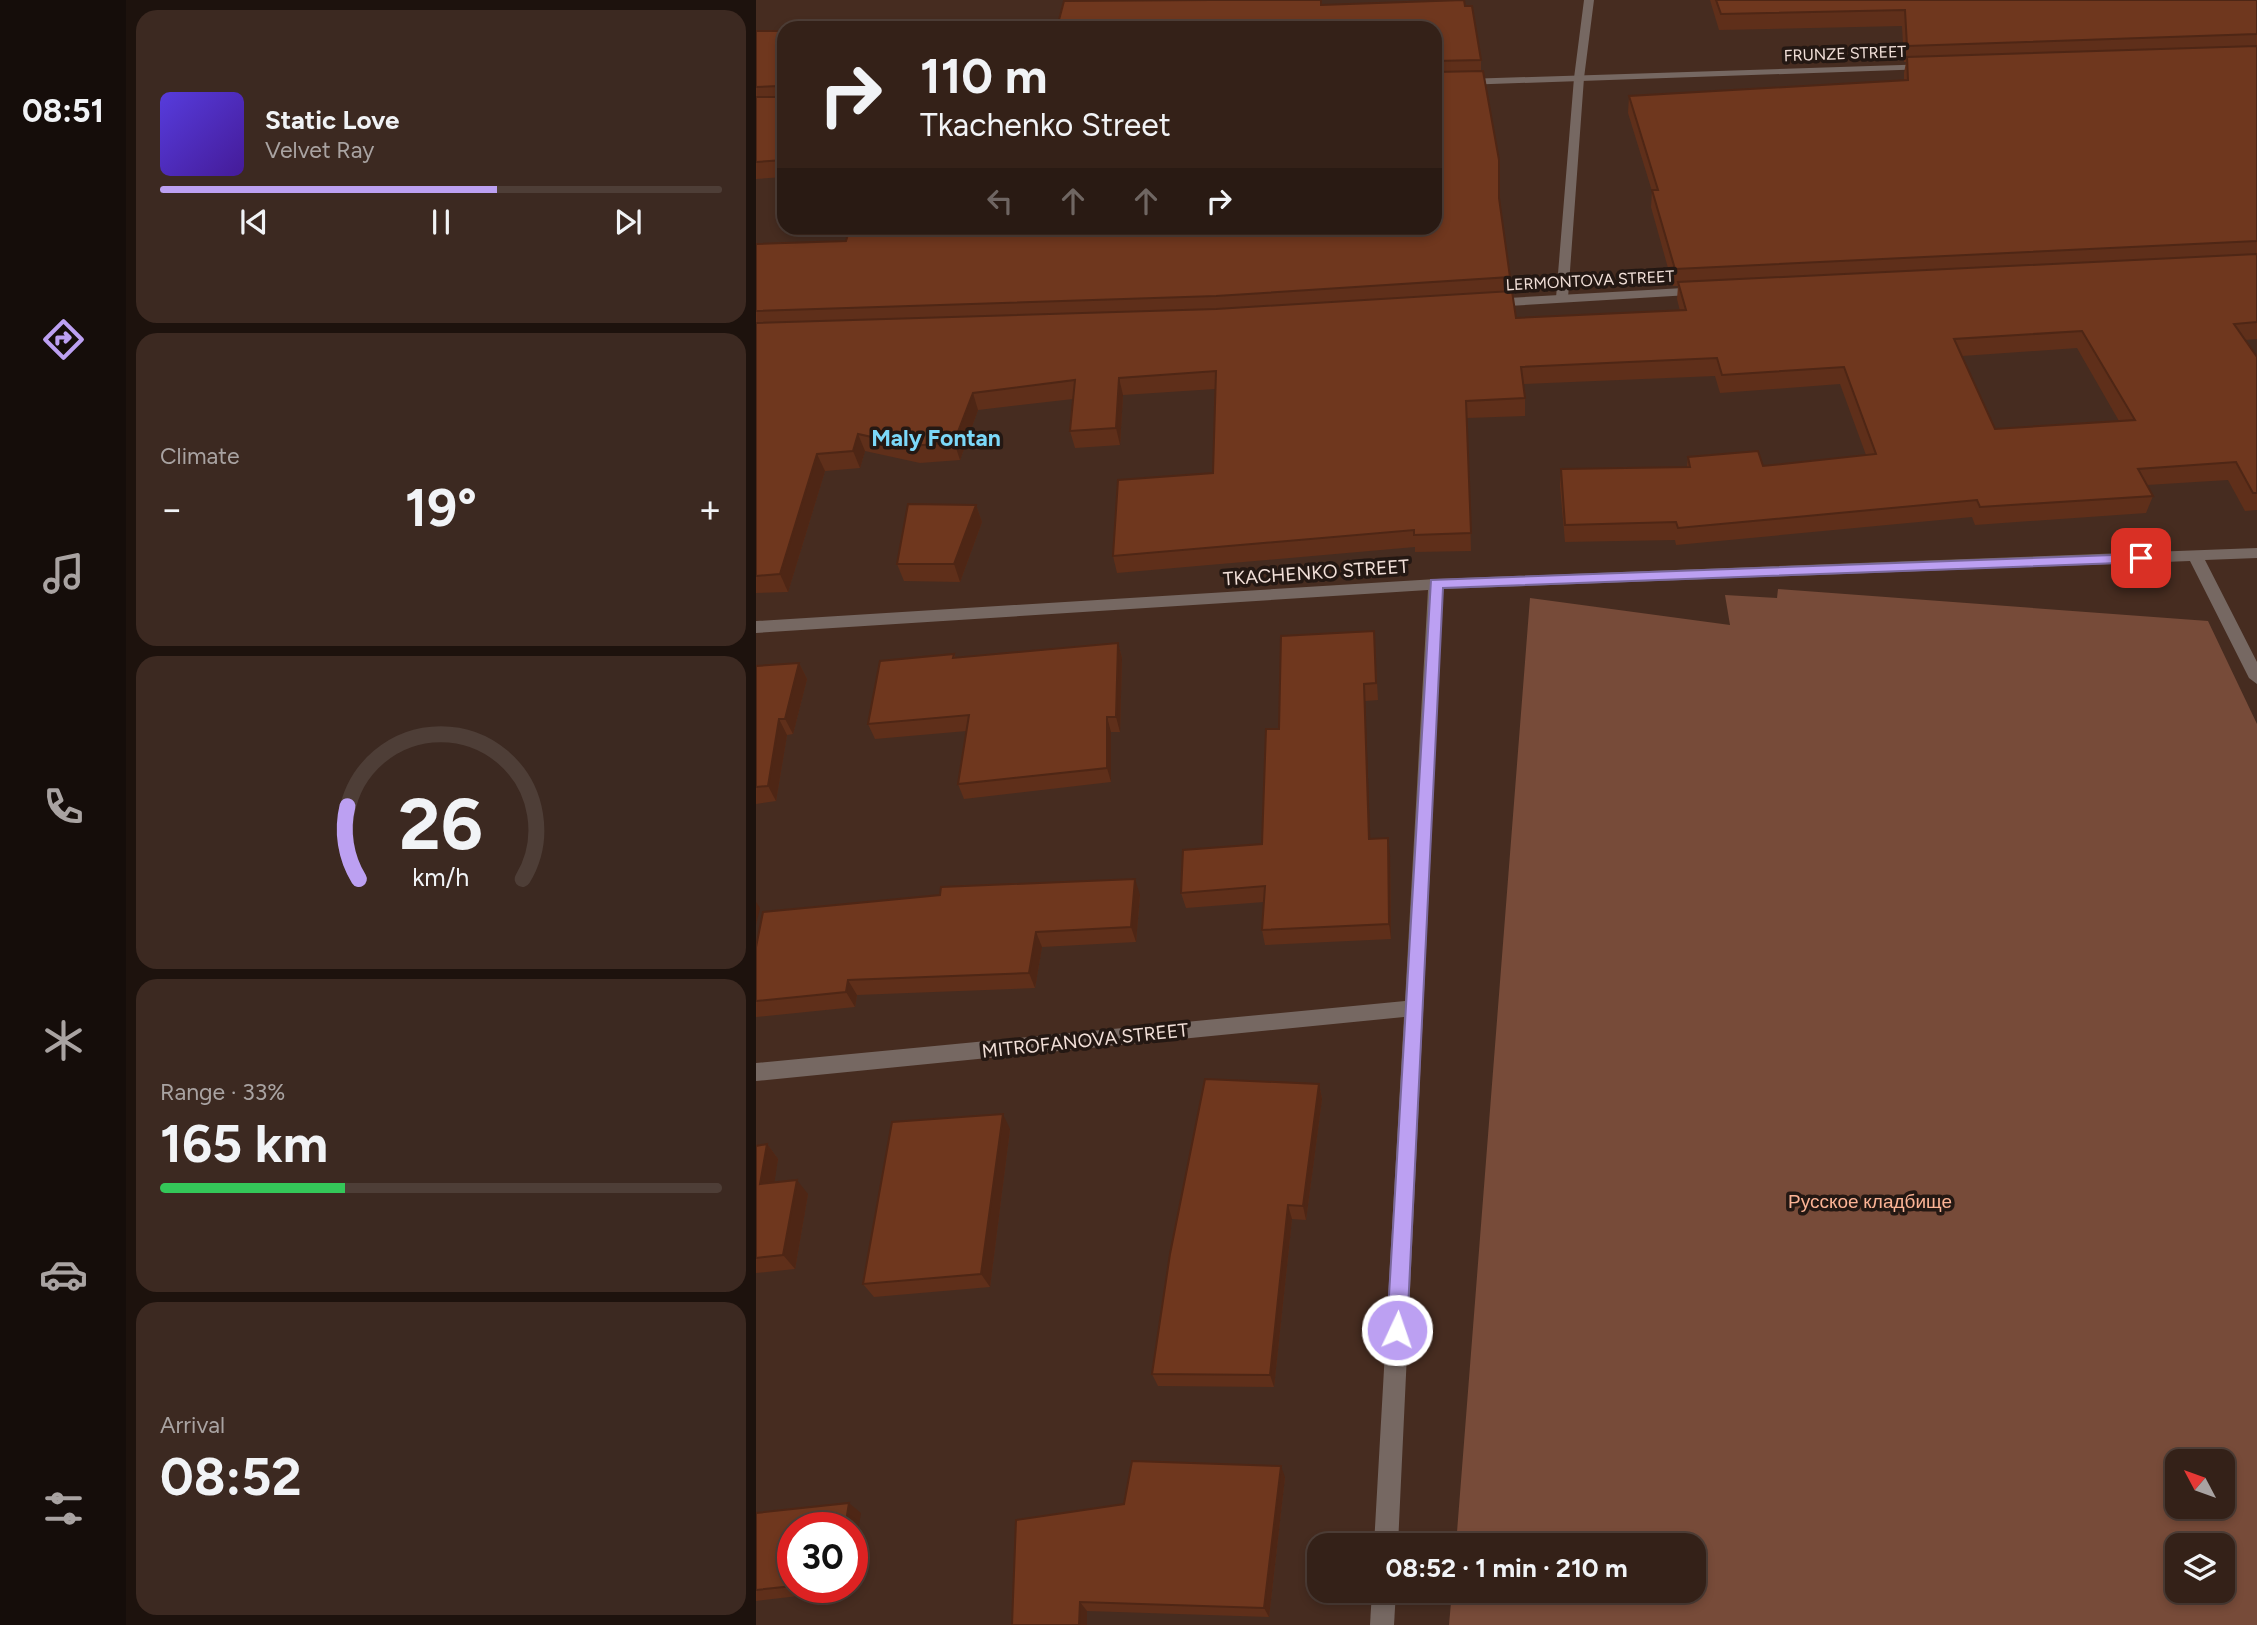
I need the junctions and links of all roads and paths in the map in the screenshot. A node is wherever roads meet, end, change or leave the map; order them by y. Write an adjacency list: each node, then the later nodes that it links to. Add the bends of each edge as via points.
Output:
1 (1589, 0): 3 (street)
2 (1939, 66): 3 (street, FRUNZE STREET)
3 (1579, 78): 4 (street, FRUNZE STREET); 6 (street)
4 (1442, 83)
5 (1715, 291): 6 (street, LERMONTOVA STREET)
6 (1562, 298): 7 (street, LERMONTOVA STREET)
7 (1480, 304)
8 (2257, 553): 9 (street, TKACHENKO STREET)
9 (2196, 556): 10 (street, TKACHENKO STREET); 12 (street)
10 (1436, 584): 11 (street, TKACHENKO STREET); 13 (street)
11 (756, 627)
12 (2257, 678)
13 (1413, 1008): 14 (street, MITROFANOVA STREET); 15 (street)
14 (756, 1072)
15 (1387, 1533)
16 (1383, 1603): 17 (street)
17 (1382, 1625)

